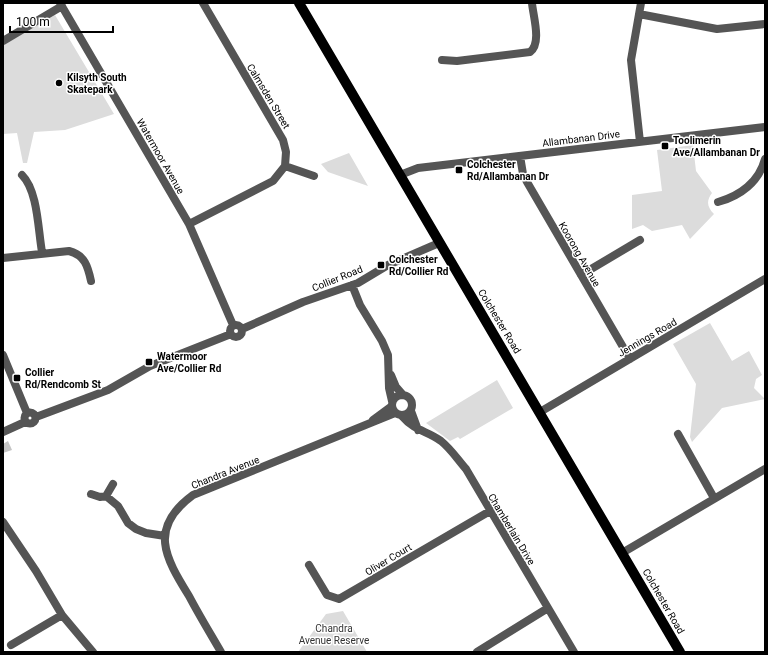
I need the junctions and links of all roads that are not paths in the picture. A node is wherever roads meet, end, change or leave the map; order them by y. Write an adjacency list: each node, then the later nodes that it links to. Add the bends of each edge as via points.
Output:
1 (203, 3): 14 (street, Calmsden Street, via 283,140 286,152)
2 (299, 3): 16 (main road, Colchester Road)
3 (532, 3): 9 (street, via 536,43 530,52 457,61)
4 (641, 3): 6 (street)
5 (61, 4): 8 (street); 19 (street, Watermoor Avenue)
6 (640, 14): 7 (street, via 717,29); 11 (street, via 631,60)
7 (765, 24)
8 (3, 40)
9 (442, 60)
10 (765, 127): 11 (street, Allambanan Drive)
11 (640, 142): 12 (street, Allambanan Drive)
12 (520, 156): 16 (street, Allambanan Drive, via 418,168); 24 (street, Koorong Avenue, via 525,178)
13 (765, 159): 18 (street, via 753,181 743,192)
14 (285, 166): 17 (street); 19 (street, via 273,181)
15 (22, 175): 22 (street, via 33,191)
16 (400, 175): 21 (main road, Colchester Road)
17 (314, 176)
18 (718, 202)
19 (189, 224): 28 (street, Watermoor Avenue)
20 (640, 240): 24 (street)
21 (439, 244): 27 (street, Collier Road, via 388,265); 37 (main road, Colchester Road)
22 (42, 252): 23 (street); 26 (street, via 76,253 85,261)
23 (3, 258)
24 (581, 275): 32 (street, Koorong Avenue)
25 (765, 280): 32 (street, Jennings Road)
26 (91, 281)
27 (352, 285): 29 (street, Collier Road, via 303,302); 33 (street, via 382,341 388,355)
28 (234, 325): 29 (street, via 239,325); 30 (street, via 230,330)
29 (242, 329): 30 (street, via 239,336)
30 (231, 334): 39 (street, via 150,366 108,390)
31 (3, 355): 38 (street)
32 (630, 359): 37 (street, Jennings Road)
33 (390, 373): 34 (street, via 396,387); 35 (street, via 389,388)
34 (404, 395): 35 (street, via 397,396); 36 (street, via 412,401)
35 (395, 409): 36 (street); 41 (street, Chamberlain Drive, via 409,425); 51 (street, Chandra Avenue, via 366,425 193,495 176,510)
36 (411, 411): 41 (street)
37 (540, 412): 52 (main road, Colchester Road)
38 (27, 413): 39 (street, via 33,413); 40 (street)
39 (36, 417): 40 (street, via 32,423)
40 (25, 422): 42 (street)
41 (418, 430): 49 (street, Chamberlain Drive, via 440,441 452,452 466,470)
42 (3, 432)
43 (678, 434): 48 (street)
44 (765, 469): 48 (street)
45 (113, 484): 47 (street)
46 (91, 494): 47 (street)
47 (106, 496): 51 (street, via 118,506 136,530)
48 (714, 498): 52 (street)
49 (490, 511): 53 (street, Oliver Court, via 339,599 327,595); 54 (street, Chamberlain Drive)
50 (4, 527): 55 (street, via 36,571)
51 (165, 536): 58 (street, Chandra Avenue, via 166,554 170,563)
52 (622, 553): 61 (main road, Colchester Road)
53 (309, 565)
54 (548, 608): 59 (street); 60 (street, Chamberlain Drive)
55 (62, 616): 56 (street); 57 (street)
56 (11, 645)
57 (93, 652)
58 (221, 652)
59 (477, 652)
60 (574, 652)
61 (680, 652)

